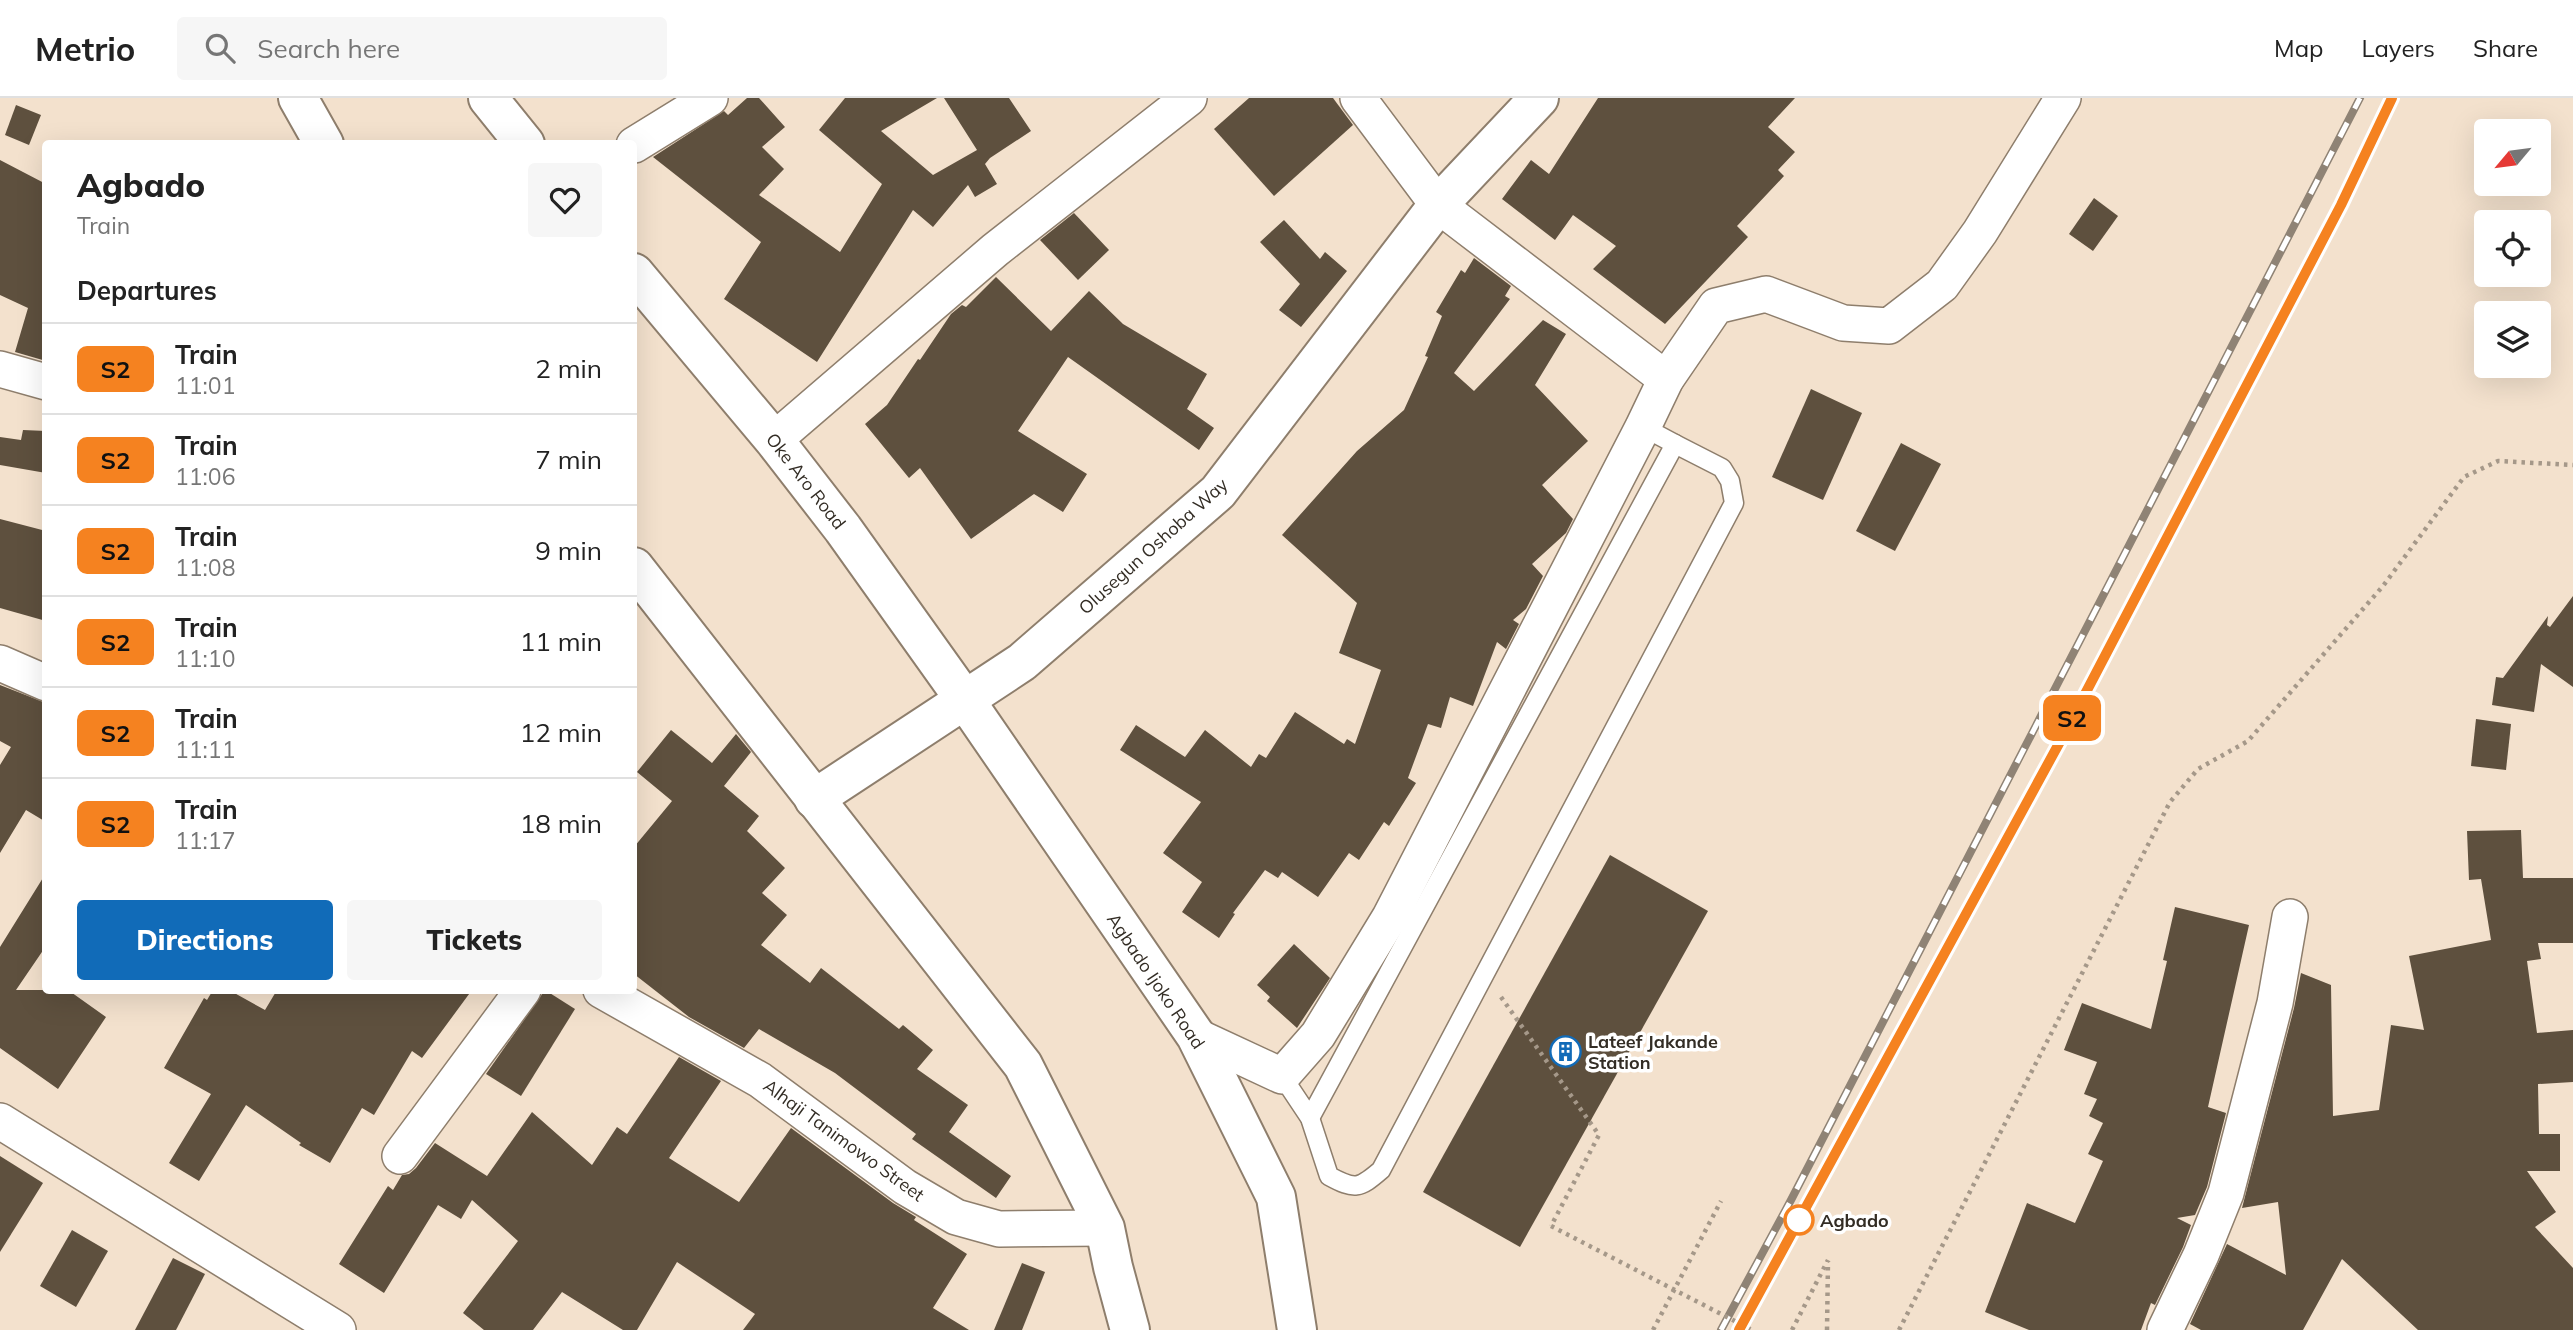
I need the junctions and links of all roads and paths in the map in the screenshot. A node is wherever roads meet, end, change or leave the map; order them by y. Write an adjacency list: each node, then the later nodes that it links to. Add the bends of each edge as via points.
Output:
1 (298, 98): 8 (main road)
2 (488, 98): 9 (main road)
3 (710, 98): 10 (street)
4 (1189, 98): 17 (street, via 995,250)
5 (1359, 98): 11 (street)
6 (1539, 98): 11 (main road, Olusegun Oshoba Way)
7 (2063, 98): 14 (street, via 1942,285 1889,326 1843,323 1766,294 1728,303 1716,306)
8 (322, 140)
9 (523, 140)
10 (637, 143)
11 (1438, 205): 14 (street); 23 (main road, Olusegun Oshoba Way, via 1218,492 1022,662)
12 (637, 276): 17 (main road, Oke Aro Road)
13 (0, 369): 15 (street)
14 (1666, 379): 16 (street)
15 (42, 381)
16 (1643, 428): 18 (lane); 30 (street, via 1390,917 1318,1035)
17 (774, 440): 23 (main road, Oke Aro Road)
18 (1675, 444): 26 (lane, via 1722,468 1734,503); 31 (lane)
19 (2573, 465): 44 (path, via 2498,461 2464,477 2384,586 2248,741 2198,769 2169,803)
20 (637, 571): 24 (main road)
21 (0, 663): 22 (street)
22 (42, 681)
23 (965, 700): 24 (main road, Olusegun Oshoba Way); 29 (main road, Agbado Ijoko Road)
24 (814, 799): 35 (main road, via 1023,1066)
25 (2290, 917): 45 (street, via 2275,1003 2227,1193)
26 (1485, 974): 31 (lane, via 1381,1170 1363,1185 1348,1187 1329,1176); 36 (path, bridge, via 1599,1135 1551,1226)
27 (520, 994): 33 (street)
28 (608, 994): 35 (street, Alhaji Tanimowo Street, via 760,1080 905,1187 956,1217 999,1229)
29 (1196, 1036): 30 (street); 39 (main road, Agbado Ijoko Road, via 1276,1197)
30 (1282, 1076): 31 (lane)
31 (1310, 1118)
32 (0, 1121): 37 (street)
33 (400, 1156)
34 (1721, 1202): 36 (path)
35 (1105, 1228): 38 (main road)
36 (1675, 1290): 40 (path); 41 (path, bridge)
37 (338, 1330)
38 (1130, 1330)
39 (1297, 1330)
40 (1653, 1330)
41 (1752, 1330)
42 (1792, 1330): 43 (path, via 1828,1260)
43 (1827, 1330)
44 (1899, 1330)
45 (2165, 1330)

